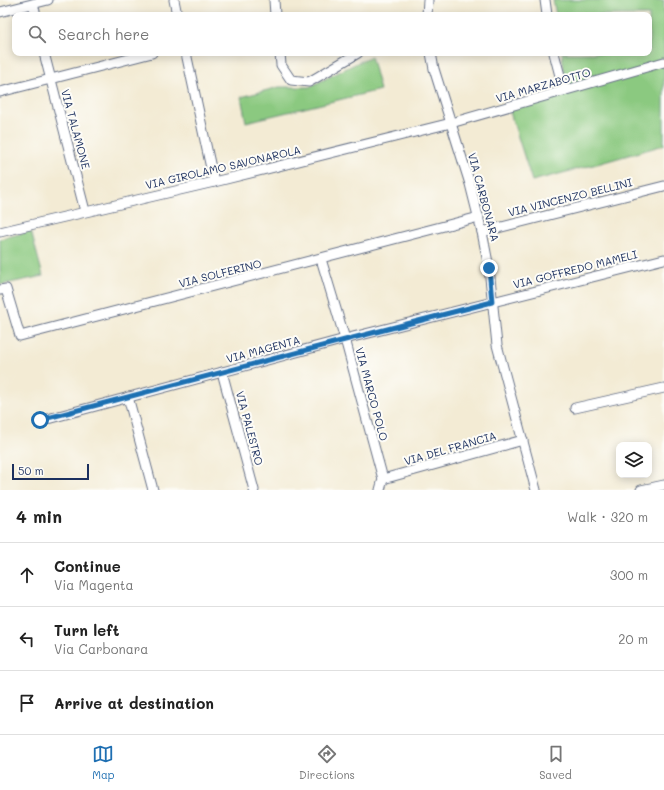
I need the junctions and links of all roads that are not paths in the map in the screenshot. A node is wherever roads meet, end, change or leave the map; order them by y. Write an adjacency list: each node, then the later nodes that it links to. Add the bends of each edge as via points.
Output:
1 (48, 0): 6 (street)
2 (174, 0): 9 (street)
3 (274, 0): 10 (street)
4 (428, 0): 11 (street)
5 (545, 0): 12 (street)
6 (33, 4): 7 (street); 8 (street)
7 (0, 12)
8 (35, 12)
9 (176, 12)
10 (275, 12)
11 (425, 12)
12 (547, 12)
13 (45, 56): 21 (street, VIA TALAMONE)
14 (140, 56): 21 (street)
15 (187, 56): 25 (street)
16 (280, 56): 17 (street, via 281,65 291,80 309,82)
17 (353, 56)
18 (432, 56): 24 (street, VIA CARBONARA)
19 (555, 56): 22 (street)
20 (664, 62): 22 (street, VIA MARZABOTTO)
21 (50, 79): 23 (street); 27 (street, VIA TALAMONE)
22 (564, 91): 24 (street, VIA MARZABOTTO)
23 (0, 92)
24 (452, 124): 25 (street, VIA GIROLAMO SAVONAROLA); 28 (street, VIA CARBONARA)
25 (214, 182): 27 (street, VIA GIROLAMO SAVONAROLA)
26 (664, 186): 30 (street, VIA VINCENZO BELLINI)
27 (85, 211): 29 (street, VIA GIROLAMO SAVONAROLA)
28 (479, 218): 30 (street, VIA CARBONARA); 31 (street, VIA SOLFERINO)
29 (0, 232)
30 (482, 232): 34 (street, VIA CARBONARA)
31 (321, 259): 33 (street, VIA SOLFERINO, via 20,336 6,290); 35 (street, VIA MARCO POLO)
32 (664, 259): 34 (street, VIA GOFFREDO MAMELI)
33 (0, 290)
34 (492, 302): 35 (street, VIA MAGENTA); 41 (street, VIA CARBONARA, via 497,345)
35 (345, 340): 36 (street, VIA MAGENTA); 42 (street, VIA MARCO POLO)
36 (222, 372): 38 (street, VIA MAGENTA); 45 (street, VIA PALESTRO)
37 (664, 388): 39 (street)
38 (128, 396): 40 (street, VIA MAGENTA); 44 (street)
39 (575, 408)
40 (40, 420)
41 (523, 440): 42 (street, VIA DEL FRANCIA); 47 (street, VIA CARBONARA)
42 (383, 479): 46 (street)
43 (664, 485): 48 (street)
44 (153, 490)
45 (254, 490)
46 (380, 490)
47 (536, 490)
48 (641, 490)

